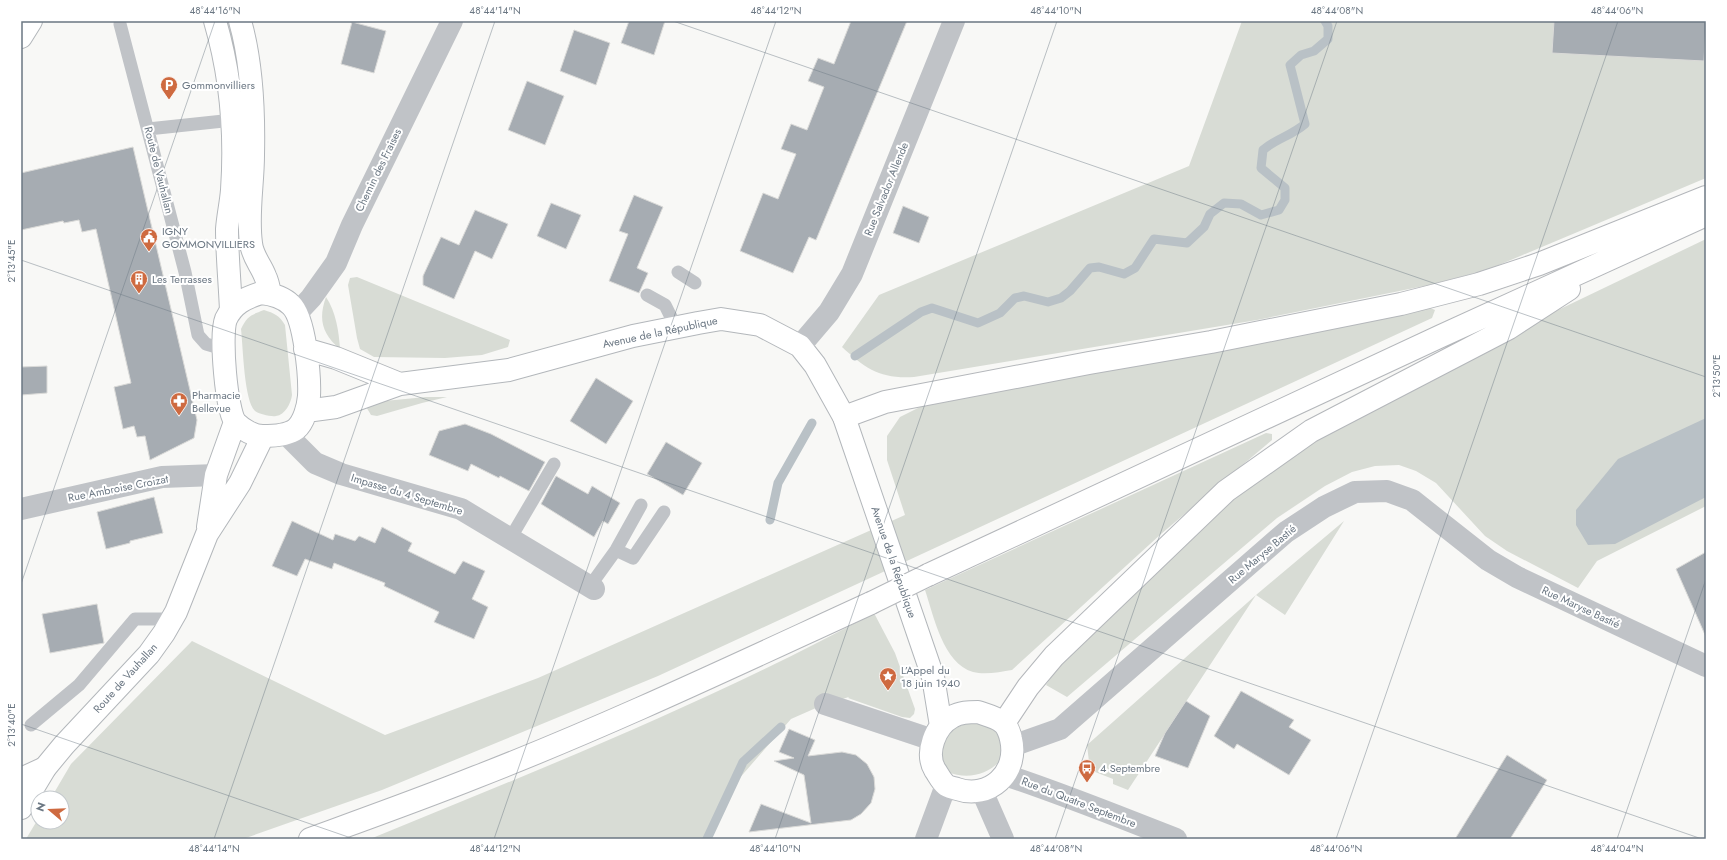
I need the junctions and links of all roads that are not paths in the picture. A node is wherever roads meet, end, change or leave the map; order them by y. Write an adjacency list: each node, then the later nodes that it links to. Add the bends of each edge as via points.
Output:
1 (31, 21): 7 (main road)
2 (215, 21): 8 (main road, via 222,43)
3 (240, 21): 15 (main road, via 249,69 252,107 253,154 249,226 251,245 255,259 265,275)
4 (452, 21): 18 (street, Chemin des Fraises, via 336,263)
5 (954, 21): 20 (street, Rue Salvador Allende, via 852,274 829,312)
6 (120, 24): 9 (lane, Route de Vauhallan)
7 (21, 37)
8 (233, 120): 9 (lane); 17 (main road, via 232,190 227,228)
9 (148, 129): 21 (lane, Route de Vauhallan, via 185,272 198,335 206,344)
10 (1706, 196): 25 (main road, via 1538,264 1479,284 1408,302 1219,341 886,402)
11 (1706, 215): 12 (main road)
12 (1629, 250): 43 (main road, via 1509,328 1311,431 1226,490 1054,656 1028,687); 53 (main road, bridge, via 726,669 477,777)
13 (678, 272): 14 (lane)
14 (695, 283)
15 (270, 294): 17 (main road, via 249,296 238,302); 18 (main road, via 291,305)
16 (647, 295): 19 (lane, via 665,305)
17 (230, 311): 21 (main road, via 223,330)
18 (297, 313): 22 (main road)
19 (676, 327): 20 (main road, Avenue de la République, via 721,319 760,325); 23 (main road, Avenue de la République, via 633,336 509,370)
20 (800, 346): 25 (main road, Avenue de la République, via 815,365)
21 (223, 349): 26 (main road, via 229,405)
22 (305, 349): 23 (main road, Avenue de la République, via 336,358); 24 (main road, via 309,396)
23 (400, 384): 24 (main road, Avenue de la République, via 336,407)
24 (306, 412): 27 (main road, via 295,430)
25 (844, 417): 40 (main road, Avenue de la République)
26 (235, 422): 28 (main road, via 245,430); 30 (main road, Route de Vauhallan)
27 (286, 434): 28 (main road); 35 (street, Impasse du 4 Septembre, via 315,463 341,474 461,509)
28 (263, 436): 34 (main road, Route de Vauhallan, via 240,483)
29 (554, 464): 35 (lane)
30 (216, 475): 32 (street, Rue Ambroise Croizat, via 162,477); 34 (main road, Route de Vauhallan)
31 (641, 505): 36 (lane)
32 (21, 509)
33 (664, 512): 36 (lane, via 633,558)
34 (207, 534): 38 (main road, Route de Vauhallan)
35 (510, 539): 37 (street, Impasse du 4 Septembre)
36 (616, 550): 37 (lane)
37 (592, 587)
38 (172, 619): 44 (lane, via 135,619 79,685); 47 (main road, Route de Vauhallan, via 149,654 81,726)
39 (1706, 666): 46 (street, Rue Maryse Bastié, via 1518,577 1488,560 1412,500 1387,491 1355,492 1324,507 1286,532 1060,729)
40 (933, 677): 42 (main road, Avenue de la République); 45 (main road, Avenue de la République)
41 (825, 704): 45 (street)
42 (964, 712): 43 (main road, via 978,712); 45 (main road, via 951,717)
43 (1004, 723): 46 (main road)
44 (31, 724)
45 (937, 733): 50 (main road, via 931,754 934,768)
46 (1012, 746): 48 (main road, via 1011,763)
47 (46, 768): 49 (main road); 52 (main road, Route de Vauhallan)
48 (1005, 775): 51 (main road, via 995,785); 56 (street, Rue du Quatre Septembre, via 1056,791)
49 (21, 779)
50 (946, 785): 51 (main road, via 967,792); 54 (street)
51 (982, 791): 55 (street)
52 (21, 808)
53 (310, 839)
54 (926, 839)
55 (1002, 839)
56 (1176, 839)

